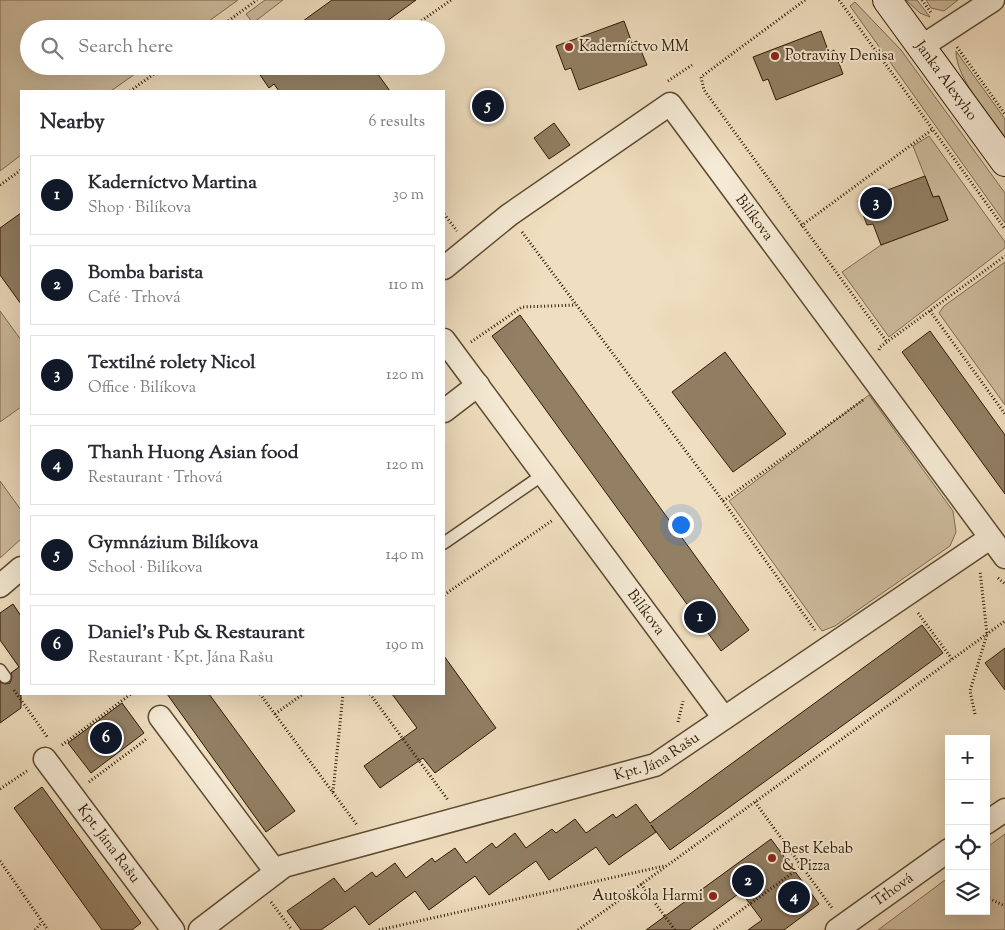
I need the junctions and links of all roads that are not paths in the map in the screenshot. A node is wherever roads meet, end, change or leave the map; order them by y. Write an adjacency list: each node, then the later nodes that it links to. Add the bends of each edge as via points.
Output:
1 (887, 0): 3 (street, Janka Alexyho)
2 (993, 0): 3 (street)
3 (921, 47): 4 (street, Janka Alexyho)
4 (1005, 162)
5 (445, 267): 10 (street, Bilíkova, via 509,215 670,104)
6 (457, 345): 7 (street, Bilíkova)
7 (478, 385): 8 (street); 9 (street, Bilíkova)
8 (445, 410)
9 (544, 474): 11 (lane); 16 (street, Bilíkova)
10 (990, 538): 12 (street, Bilíkova); 16 (street, Kpt. Jána Rašu)
11 (445, 542)
12 (998, 565)
13 (20, 569): 14 (street)
14 (0, 586)
15 (160, 717): 21 (street)
16 (724, 718): 21 (street, Kpt. Jána Rašu, via 655,765 284,866)
17 (50, 749): 22 (street, Kpt. Jána Rašu)
18 (1005, 810): 19 (street)
19 (990, 820)
20 (945, 853): 24 (street, Trhová)
21 (268, 878): 23 (street, Kpt. Jána Rašu)
22 (173, 930)
23 (200, 930)
24 (837, 930)

